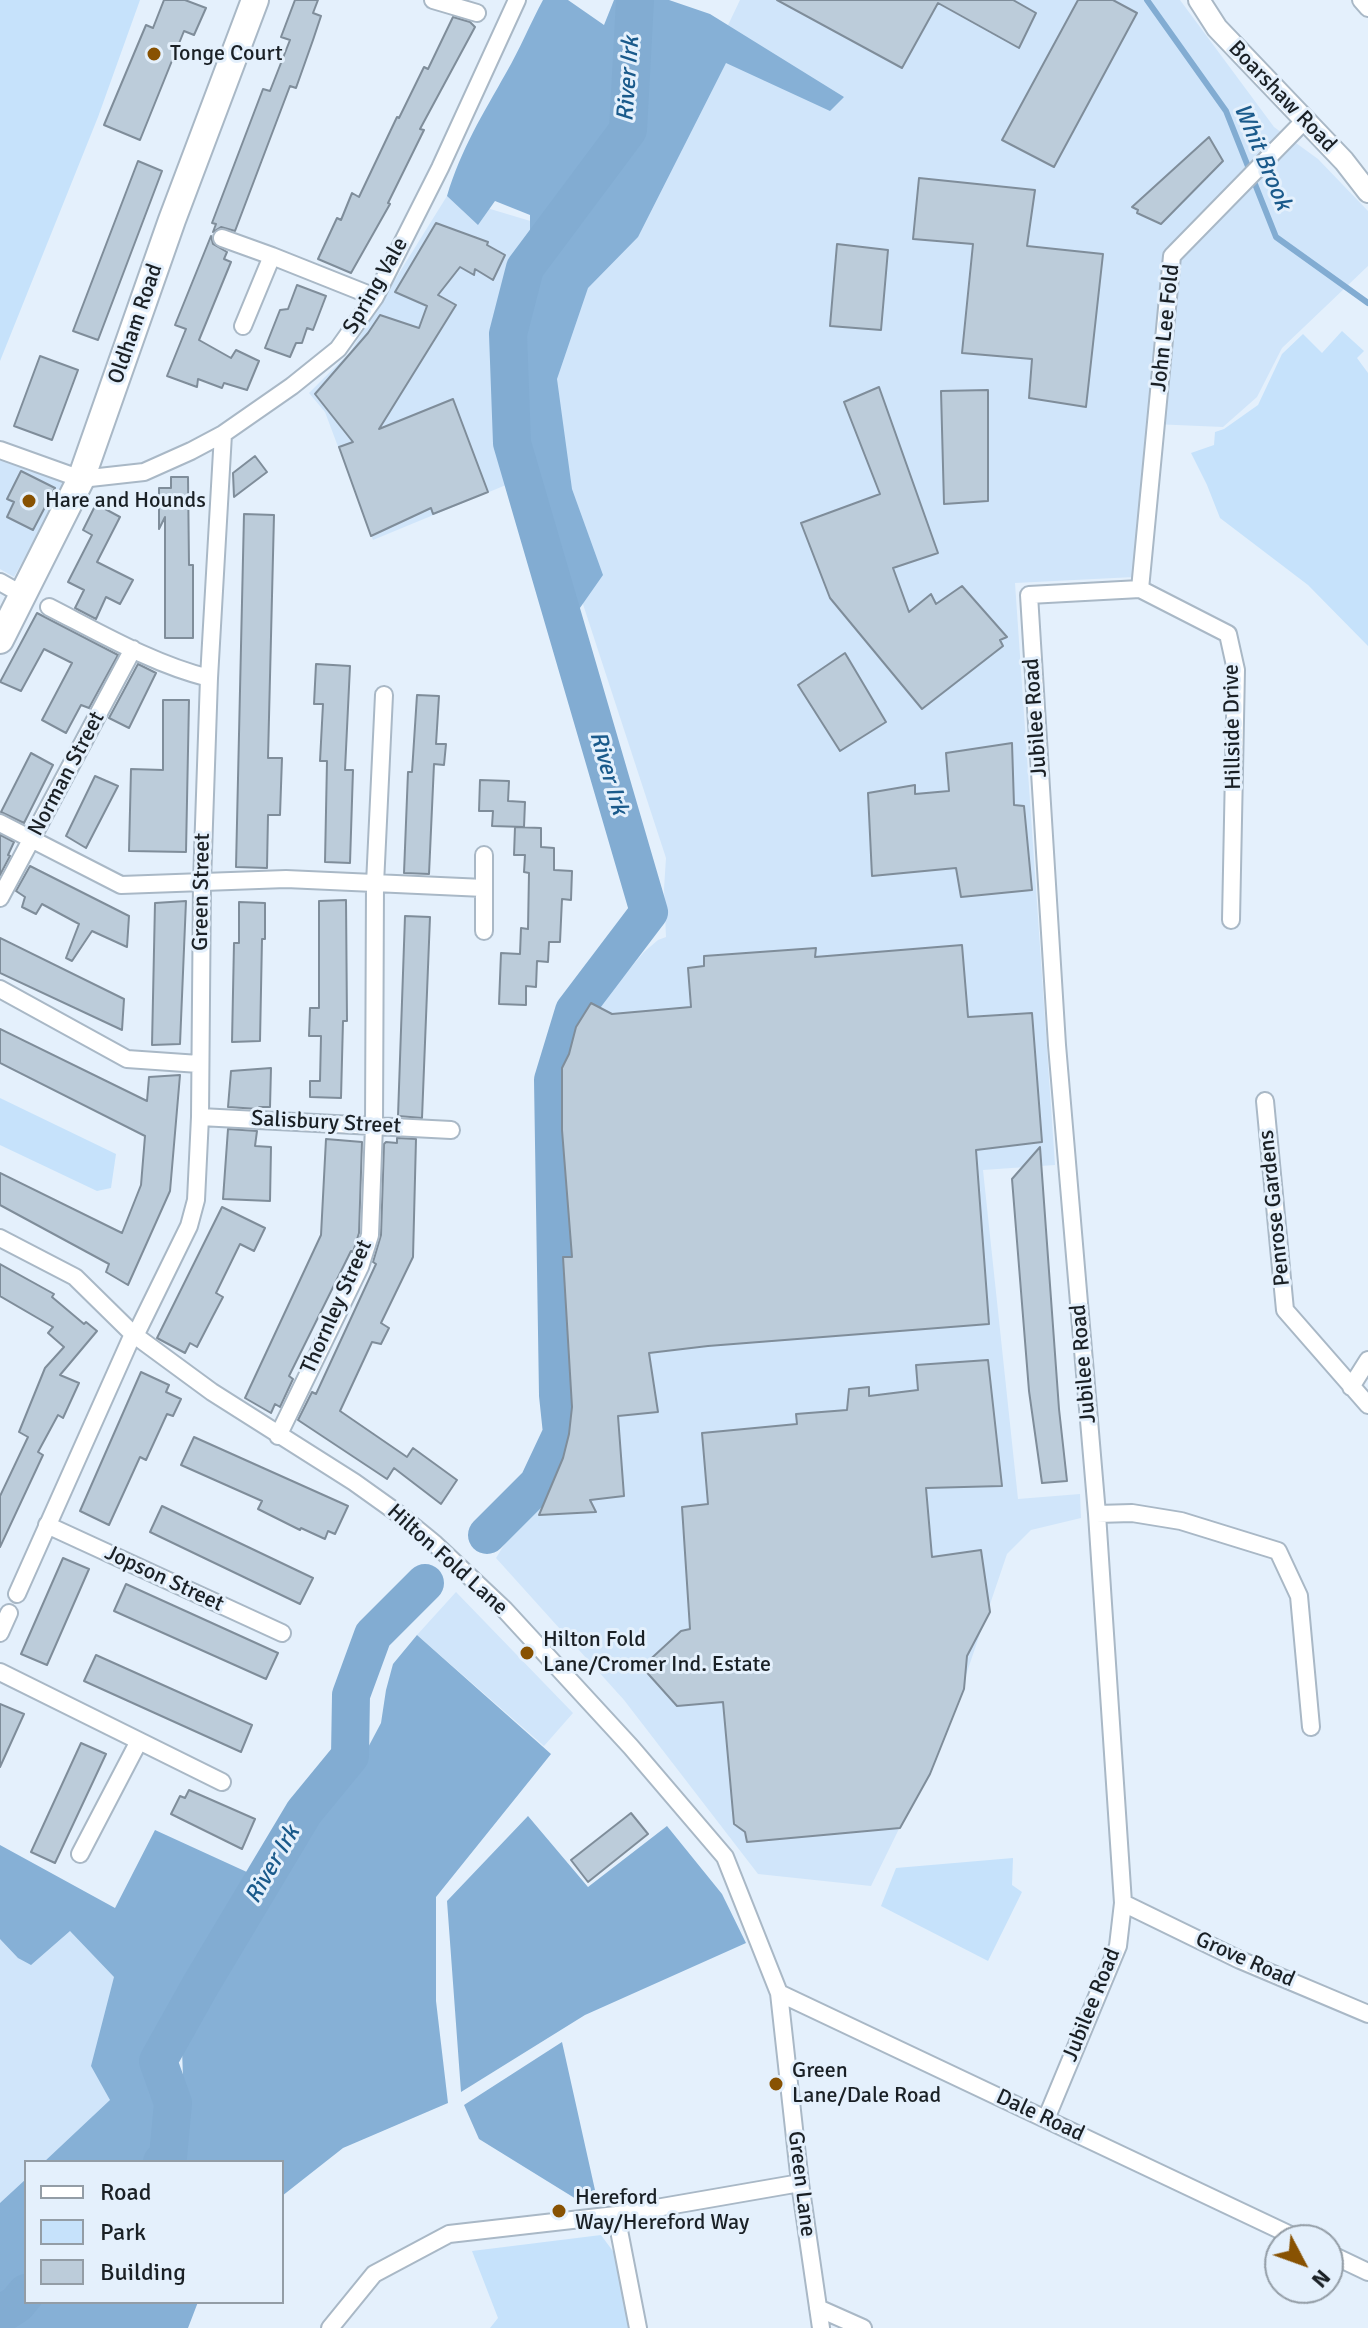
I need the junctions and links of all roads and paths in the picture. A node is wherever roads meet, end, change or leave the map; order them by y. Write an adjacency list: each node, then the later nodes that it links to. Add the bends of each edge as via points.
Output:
1 (255, 0): 16 (main road, Oldham Road)
2 (433, 0): 7 (street)
3 (517, 0): 12 (street, Spring Vale)
4 (1199, 0): 8 (street, Boarshaw Road, via 1217,28)
5 (1361, 0): 6 (street)
6 (1368, 8)
7 (477, 13)
8 (1305, 120): 9 (street, Boarshaw Road); 18 (street, John Lee Fold, via 1172,256)
9 (1368, 192)
10 (222, 238): 11 (street)
11 (272, 256): 12 (street); 13 (street)
12 (375, 297): 14 (street, Spring Vale, via 338,349)
13 (243, 326)
14 (223, 434): 16 (street, Spring Vale, via 144,472); 23 (street, Green Street)
15 (0, 450): 16 (street)
16 (81, 479): 19 (main road, Oldham Road)
17 (0, 582): 19 (street)
18 (1140, 589): 32 (street, Hillside Drive, via 1228,634 1236,670); 46 (street, Jubilee Road, via 1029,595 1057,1045)
19 (23, 595): 21 (main road, Oldham Road)
20 (49, 607): 22 (street)
21 (0, 640)
22 (133, 649): 23 (street); 26 (street, Norman Street)
23 (209, 678): 28 (street, Green Street)
24 (384, 695): 29 (street, Thornley Street)
25 (0, 823): 26 (street)
26 (32, 839): 28 (street, via 121,885); 31 (street, Norman Street)
27 (484, 855): 30 (street)
28 (202, 882): 29 (street); 35 (street, Green Street)
29 (375, 884): 30 (street); 38 (street, Thornley Street)
30 (484, 888): 33 (street)
31 (0, 898)
32 (1231, 920)
33 (484, 931)
34 (0, 989): 35 (street, via 127,1059)
35 (199, 1064): 37 (street, Green Street)
36 (1265, 1101): 43 (street, Penrose Gardens, via 1285,1310)
37 (200, 1117): 38 (street, Salisbury Street); 41 (street, Green Street, via 194,1213)
38 (374, 1125): 39 (street, Salisbury Street); 45 (street, Thornley Street, via 366,1252)
39 (451, 1130)
40 (0, 1238): 41 (street, Hilton Fold Lane, via 75,1277)
41 (134, 1335): 45 (street, Hilton Fold Lane); 47 (street, Green Street)
42 (1368, 1360): 43 (street)
43 (1351, 1387): 44 (street, Penrose Gardens)
44 (1368, 1405)
45 (278, 1436): 58 (street, Hilton Fold Lane, via 354,1482 435,1544 504,1609 615,1730 725,1857)
46 (1097, 1514): 53 (street, via 1181,1521 1278,1551 1299,1596); 57 (street, Jubilee Road)
47 (47, 1525): 48 (street, Green Street); 51 (street, Jopson Street)
48 (17, 1594)
49 (9, 1613): 50 (street)
50 (0, 1633)
51 (282, 1633)
52 (0, 1672): 54 (street)
53 (1311, 1727)
54 (139, 1741): 55 (street); 56 (street)
55 (222, 1782)
56 (80, 1854)
57 (1123, 1903): 59 (street, Grove Road); 60 (street, Jubilee Road, via 1118,1946)
58 (779, 1993): 60 (street, Dale Road); 61 (street, Green Lane)
59 (1368, 2014)
60 (1046, 2119): 63 (street, Dale Road)
61 (800, 2183): 62 (street); 66 (street, Green Lane)
62 (616, 2215): 67 (street, via 449,2234 374,2274); 68 (street)
63 (1267, 2224)
64 (1344, 2261): 65 (street)
65 (1368, 2272)
66 (818, 2308): 69 (street, Green Lane); 70 (street)
67 (330, 2328)
68 (638, 2328)
69 (821, 2328)
70 (863, 2328)

